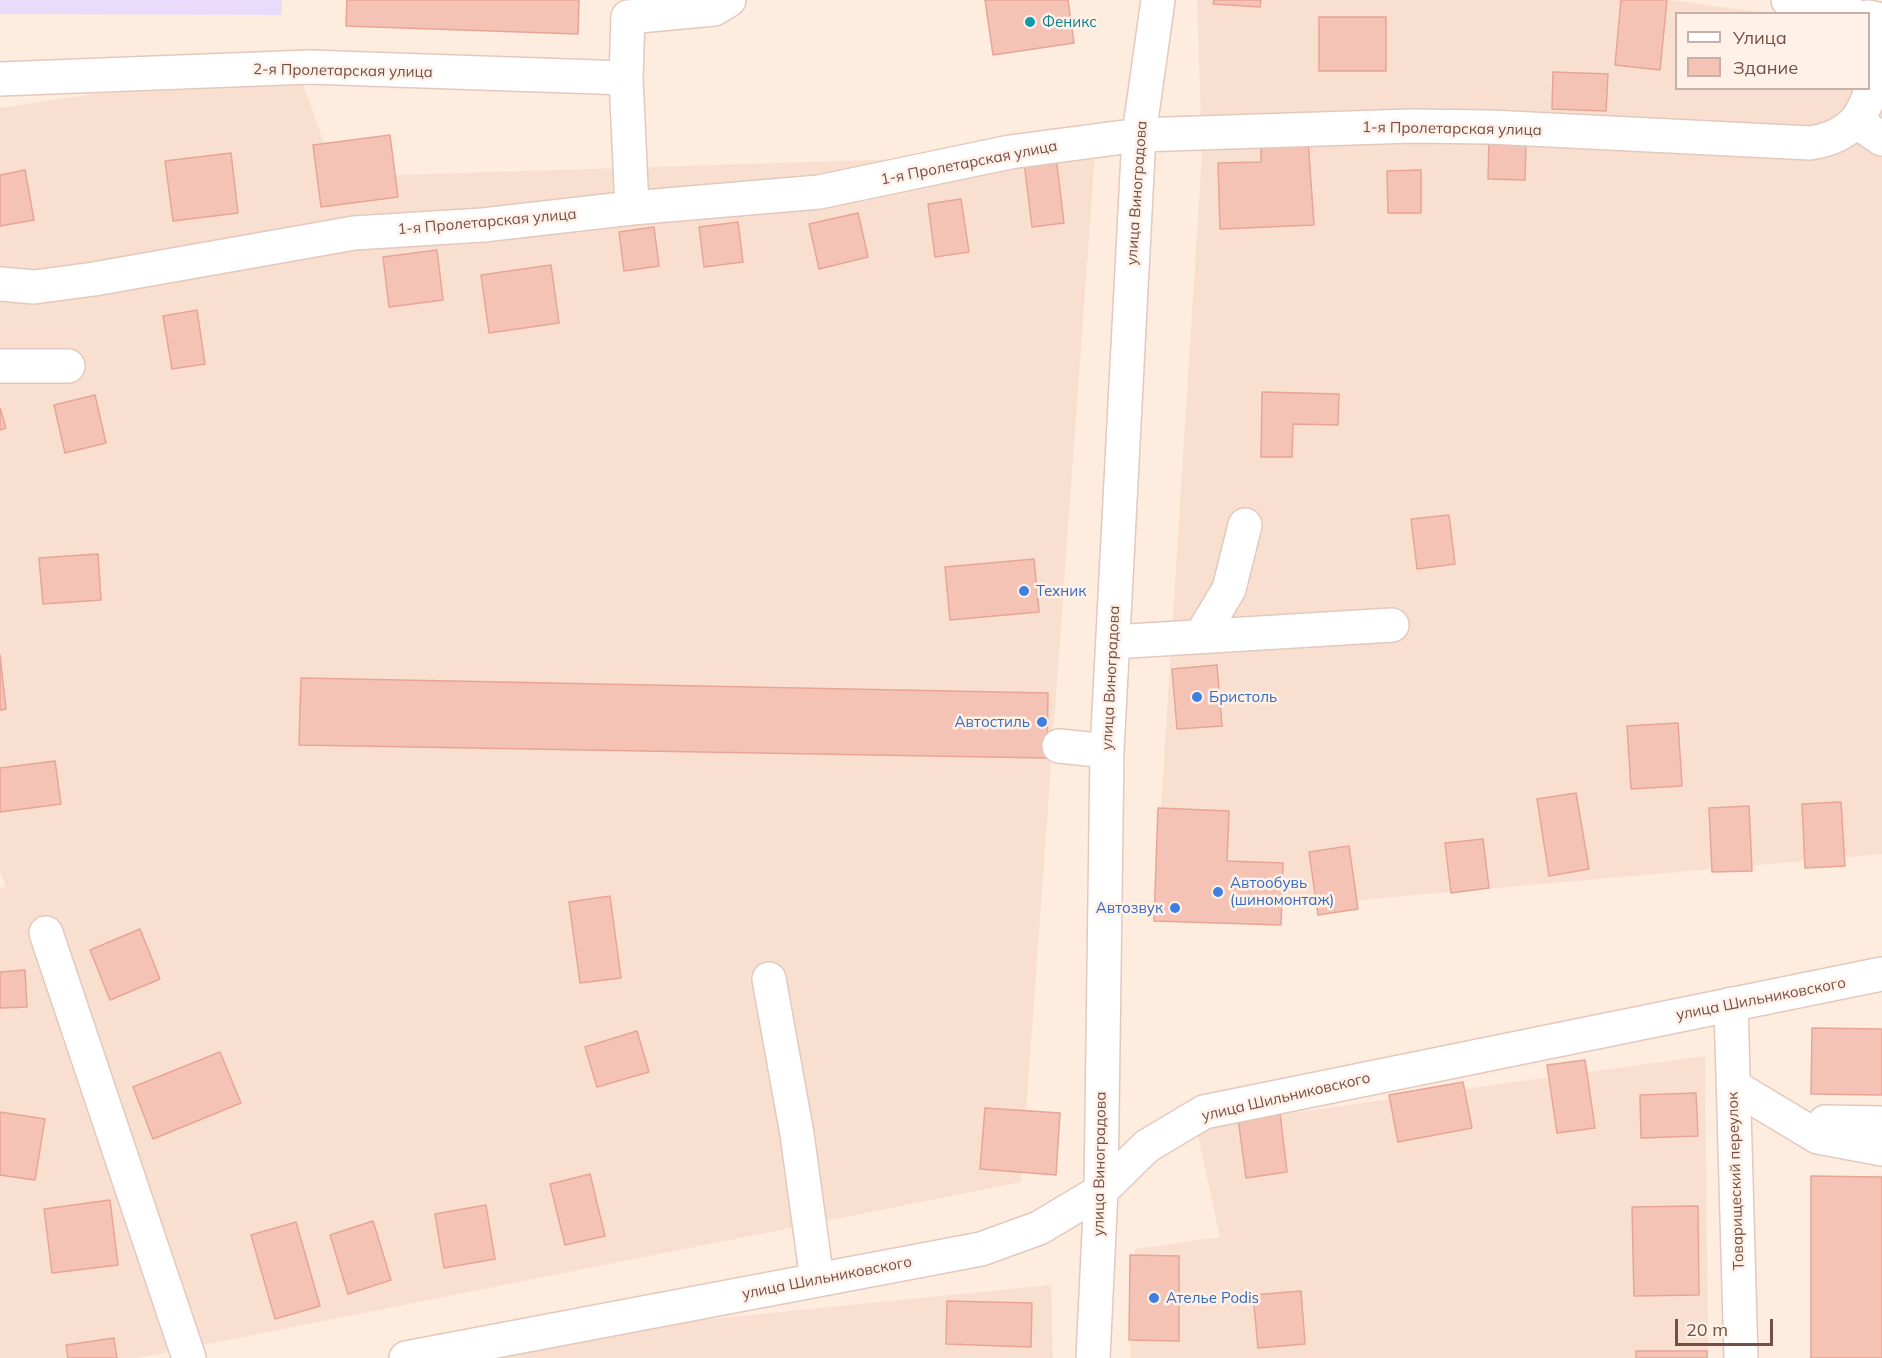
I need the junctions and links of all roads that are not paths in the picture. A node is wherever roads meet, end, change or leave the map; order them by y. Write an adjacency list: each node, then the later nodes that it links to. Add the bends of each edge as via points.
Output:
1 (729, 0): 5 (street, via 714,9)
2 (1158, 0): 10 (street, улица Виноградова)
3 (1788, 0): 4 (street)
4 (1842, 8)
5 (628, 9): 7 (street)
6 (1882, 46): 9 (street, 1-я Пролетарская улица, via 1867,106)
7 (626, 78): 8 (street, 2-я Пролетарская улица, via 309,67); 11 (street)
8 (0, 79)
9 (1870, 131): 10 (street, 1-я Пролетарская улица, via 1810,143 1411,126)
10 (1139, 135): 11 (street, 1-я Пролетарская улица, via 1010,152 819,192); 18 (street, улица Виноградова)
11 (632, 208): 12 (street, 1-я Пролетарская улица, via 483,225 354,233 94,279 34,287)
12 (0, 284)
13 (0, 366): 14 (street)
14 (68, 366)
15 (1245, 525): 17 (street, via 1229,589)
16 (1392, 625): 17 (street)
17 (1201, 636): 18 (street)
18 (1113, 642): 20 (street, улица Виноградова)
19 (1059, 747): 20 (street)
20 (1107, 751): 29 (street, улица Виноградова)
21 (46, 933): 31 (street)
22 (1882, 974): 24 (street, улица Шильниковского)
23 (769, 979): 30 (street, via 797,1134)
24 (1731, 1004): 25 (street, Товарищеский переулок); 29 (street, улица Шильниковского, via 1204,1113 1147,1146)
25 (1733, 1086): 26 (street); 34 (street, Товарищеский переулок)
26 (1793, 1122): 27 (street); 28 (street, via 1818,1137)
27 (1882, 1123)
28 (1882, 1149)
29 (1101, 1191): 30 (street, улица Шильниковского, via 1039,1228 981,1249); 33 (street, улица Виноградова)
30 (817, 1280): 32 (street, улица Шильниковского)
31 (189, 1358)
32 (406, 1358)
33 (1093, 1358)
34 (1741, 1358)

